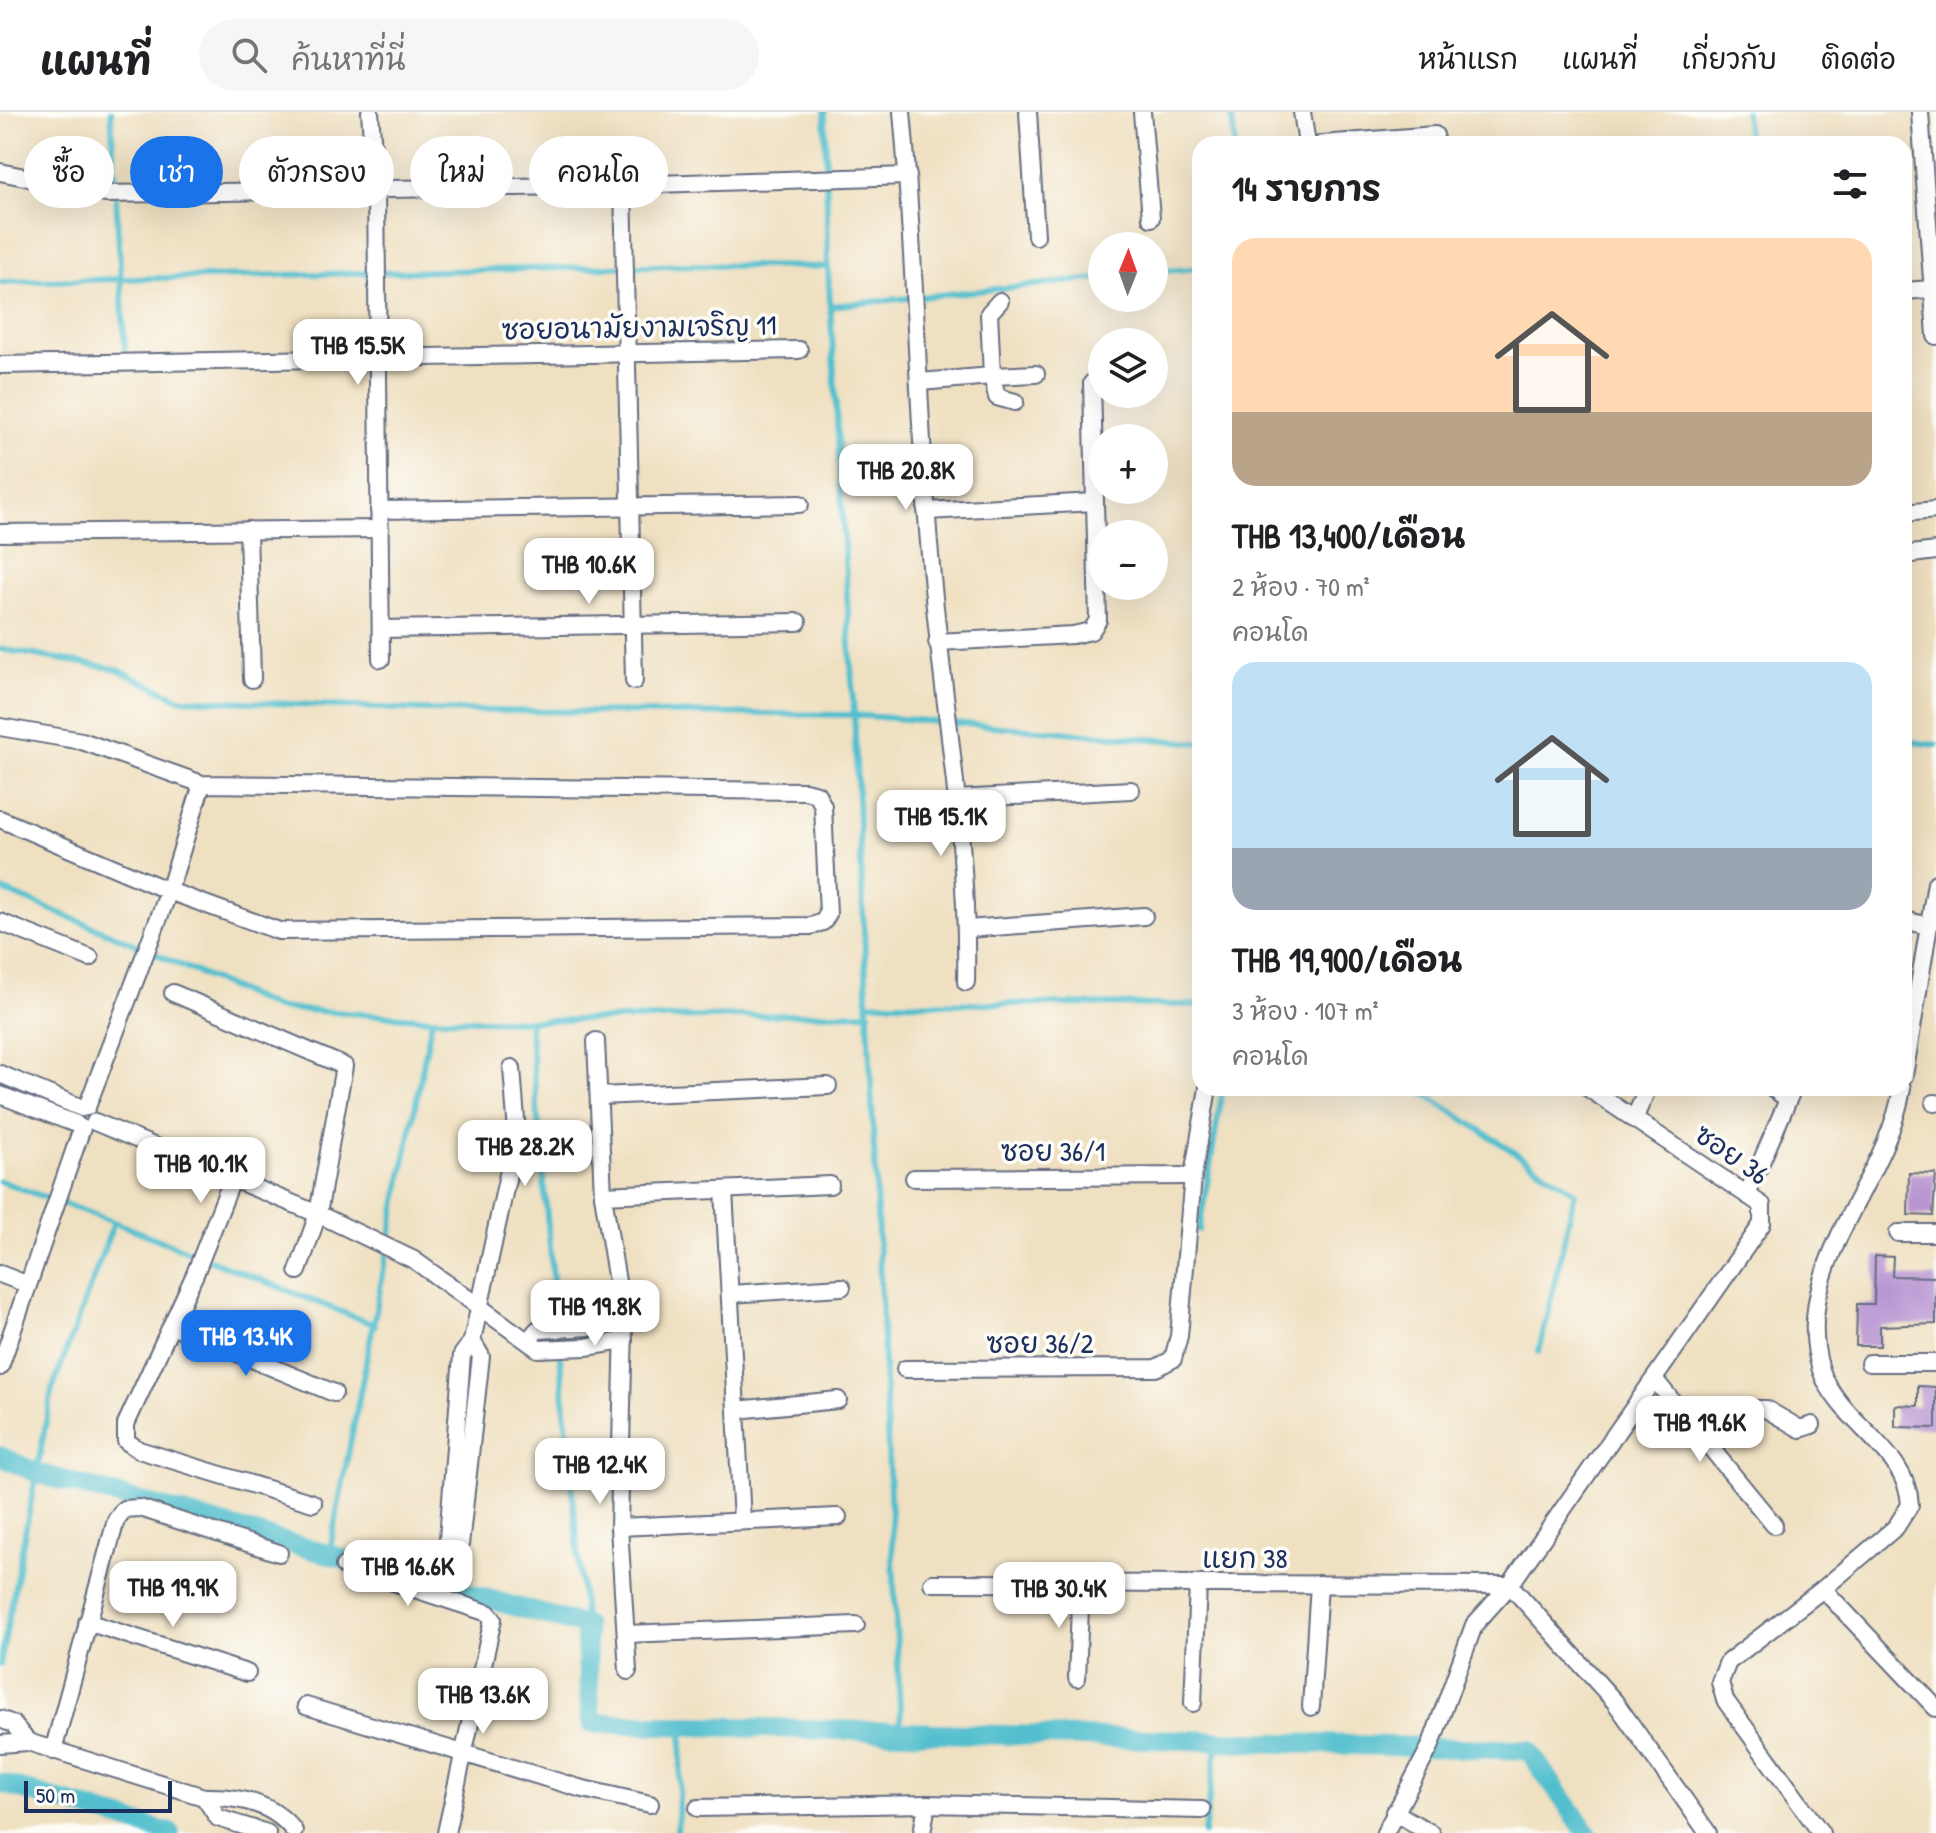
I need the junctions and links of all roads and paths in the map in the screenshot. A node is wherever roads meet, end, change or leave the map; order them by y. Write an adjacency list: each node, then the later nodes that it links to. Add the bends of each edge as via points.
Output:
1 (370, 112): 8 (street)
2 (902, 112): 12 (street)
3 (1028, 112): 20 (street)
4 (1142, 112): 19 (street)
5 (1302, 112): 9 (street)
6 (1920, 112): 21 (street)
7 (1435, 135): 10 (street)
8 (372, 136)
9 (1306, 136)
10 (1422, 136)
11 (0, 172): 16 (street, via 106,194)
12 (908, 176): 13 (street); 31 (street)
13 (668, 184)
14 (529, 187): 15 (street)
15 (394, 189)
16 (239, 192)
17 (376, 208): 27 (street)
18 (624, 208): 26 (street)
19 (1151, 218)
20 (1036, 236)
21 (1932, 289): 22 (street); 24 (street)
22 (1912, 290)
23 (1000, 301): 30 (street, via 989,313)
24 (1936, 336)
25 (799, 350): 26 (street, ซอยอนามัยงามเจริญ 11)
26 (627, 352): 27 (street, ซอยอนามัยงามเจริญ 11); 36 (street)
27 (378, 357): 28 (street, ซอยอนามัยงามเจริญ 11); 37 (street)
28 (0, 365)
29 (1036, 374): 30 (street)
30 (992, 376): 31 (street); 32 (street, via 997,397)
31 (920, 382): 39 (street)
32 (1015, 402)
33 (1088, 502): 39 (street)
34 (800, 504): 36 (street)
35 (1095, 504): 49 (street, via 1098,620 1091,631)
36 (630, 507): 37 (street); 47 (street)
37 (379, 510): 41 (street)
38 (1936, 510): 40 (street)
39 (926, 511): 49 (street)
40 (1912, 512)
41 (380, 529): 42 (street); 48 (street)
42 (248, 530): 43 (street); 51 (street)
43 (0, 533)
44 (1936, 551): 45 (street)
45 (1912, 554)
46 (798, 622): 47 (street)
47 (632, 626): 48 (street); 52 (street)
48 (381, 629): 50 (street)
49 (937, 642): 56 (street)
50 (381, 659)
51 (252, 679)
52 (634, 681)
53 (0, 727): 54 (street, via 82,741)
54 (202, 784): 59 (street); 59 (street, via 805,791 817,794 823,806 828,914 811,926 279,931)
55 (1131, 790): 56 (street)
56 (956, 799): 64 (street)
57 (0, 819): 59 (street)
58 (1936, 883): 63 (street)
59 (169, 891): 80 (street)
60 (1144, 916): 64 (street)
61 (0, 922): 65 (street)
62 (1912, 922): 63 (street)
63 (1928, 926): 68 (street)
64 (967, 929): 66 (street)
65 (90, 958)
66 (966, 982)
67 (173, 993): 89 (street, via 344,1066)
68 (1912, 1026)
69 (596, 1041): 74 (street)
70 (512, 1068): 97 (street, via 517,1133)
71 (0, 1074): 80 (street)
72 (828, 1086): 74 (street)
73 (0, 1095): 80 (street)
74 (599, 1096): 87 (street)
75 (1207, 1096): 82 (street)
76 (1600, 1096): 81 (street, ซอย 36)
77 (1644, 1096): 81 (street)
78 (1790, 1096): 88 (street)
79 (1900, 1096): 124 (street, via 1885,1143 1824,1273 1815,1324 1831,1392 1906,1480 1910,1505 1896,1527)
80 (84, 1118): 84 (street); 94 (street)
81 (1634, 1119): 88 (street, ซอย 36)
82 (1193, 1176): 83 (street, ซอย 36/1); 105 (street, ซอย 36/2, via 1173,1359 1156,1368)
83 (914, 1178)
84 (232, 1180): 89 (street); 98 (street)
85 (830, 1185): 86 (street)
86 (724, 1190): 87 (street); 96 (street)
87 (603, 1195): 99 (street)
88 (1747, 1195): 106 (street, ซอย 36, via 1762,1205 1762,1224)
89 (318, 1214): 92 (street); 97 (street, via 414,1260)
90 (1898, 1233): 91 (street)
91 (1936, 1233)
92 (298, 1271)
93 (0, 1274): 94 (street)
94 (26, 1284): 104 (street)
95 (842, 1287): 96 (street)
96 (730, 1294): 109 (street)
97 (481, 1305): 100 (street); 101 (street)
98 (172, 1326): 107 (street); 112 (street, via 126,1424 126,1441 139,1450)
99 (624, 1333): 100 (street, via 563,1330); 100 (street, via 567,1349); 116 (street)
100 (534, 1340)
101 (472, 1341): 101 (street, via 481,1356 460,1545 448,1539 462,1355)
102 (1869, 1363): 103 (street)
103 (1936, 1363)
104 (0, 1367)
105 (905, 1369)
106 (1655, 1380): 111 (street); 123 (street)
107 (334, 1393)
108 (838, 1400): 109 (street)
109 (736, 1410): 114 (street)
110 (1812, 1425): 111 (street, via 1800,1429 1758,1409)
111 (1712, 1447): 115 (street)
112 (313, 1503)
113 (838, 1517): 114 (street)
114 (742, 1521): 116 (street)
115 (1774, 1525)
116 (619, 1527): 127 (street)
117 (279, 1553): 125 (street, via 140,1508 124,1509 116,1520)
118 (344, 1566): 139 (street, via 493,1619)
119 (932, 1583): 120 (street, แยก 38)
120 (1081, 1584): 121 (street, แยก 38); 130 (street)
121 (1198, 1584): 122 (street, แยก 38); 131 (street)
122 (1319, 1584): 123 (street, แยก 38); 133 (street)
123 (1510, 1585): 145 (street, via 1474,1625 1431,1744); 152 (street, via 1615,1702)
124 (1823, 1589): 134 (street); 153 (street, via 1728,1662 1720,1682 1725,1700)
125 (87, 1622): 129 (street); 138 (street)
126 (856, 1625): 127 (street)
127 (626, 1634): 128 (street)
128 (628, 1671)
129 (247, 1673)
130 (1077, 1678)
131 (1193, 1703)
132 (306, 1706): 139 (street)
133 (1311, 1707)
134 (1936, 1708)
135 (2, 1720): 136 (street, via 13,1724)
136 (28, 1742): 137 (street); 138 (street)
137 (0, 1744)
138 (53, 1751): 140 (street)
139 (463, 1751): 141 (street); 148 (street)
140 (204, 1797): 146 (street, via 230,1796 270,1809); 147 (street, via 218,1818)
141 (650, 1804)
142 (927, 1804): 143 (street); 144 (street); 149 (street)
143 (698, 1808)
144 (1202, 1810)
145 (1394, 1812): 150 (street); 151 (street)
146 (298, 1832): 147 (street)
147 (269, 1833)
148 (446, 1833)
149 (922, 1833)
150 (1385, 1833)
151 (1431, 1833)
152 (1708, 1833)
153 (1821, 1833)

